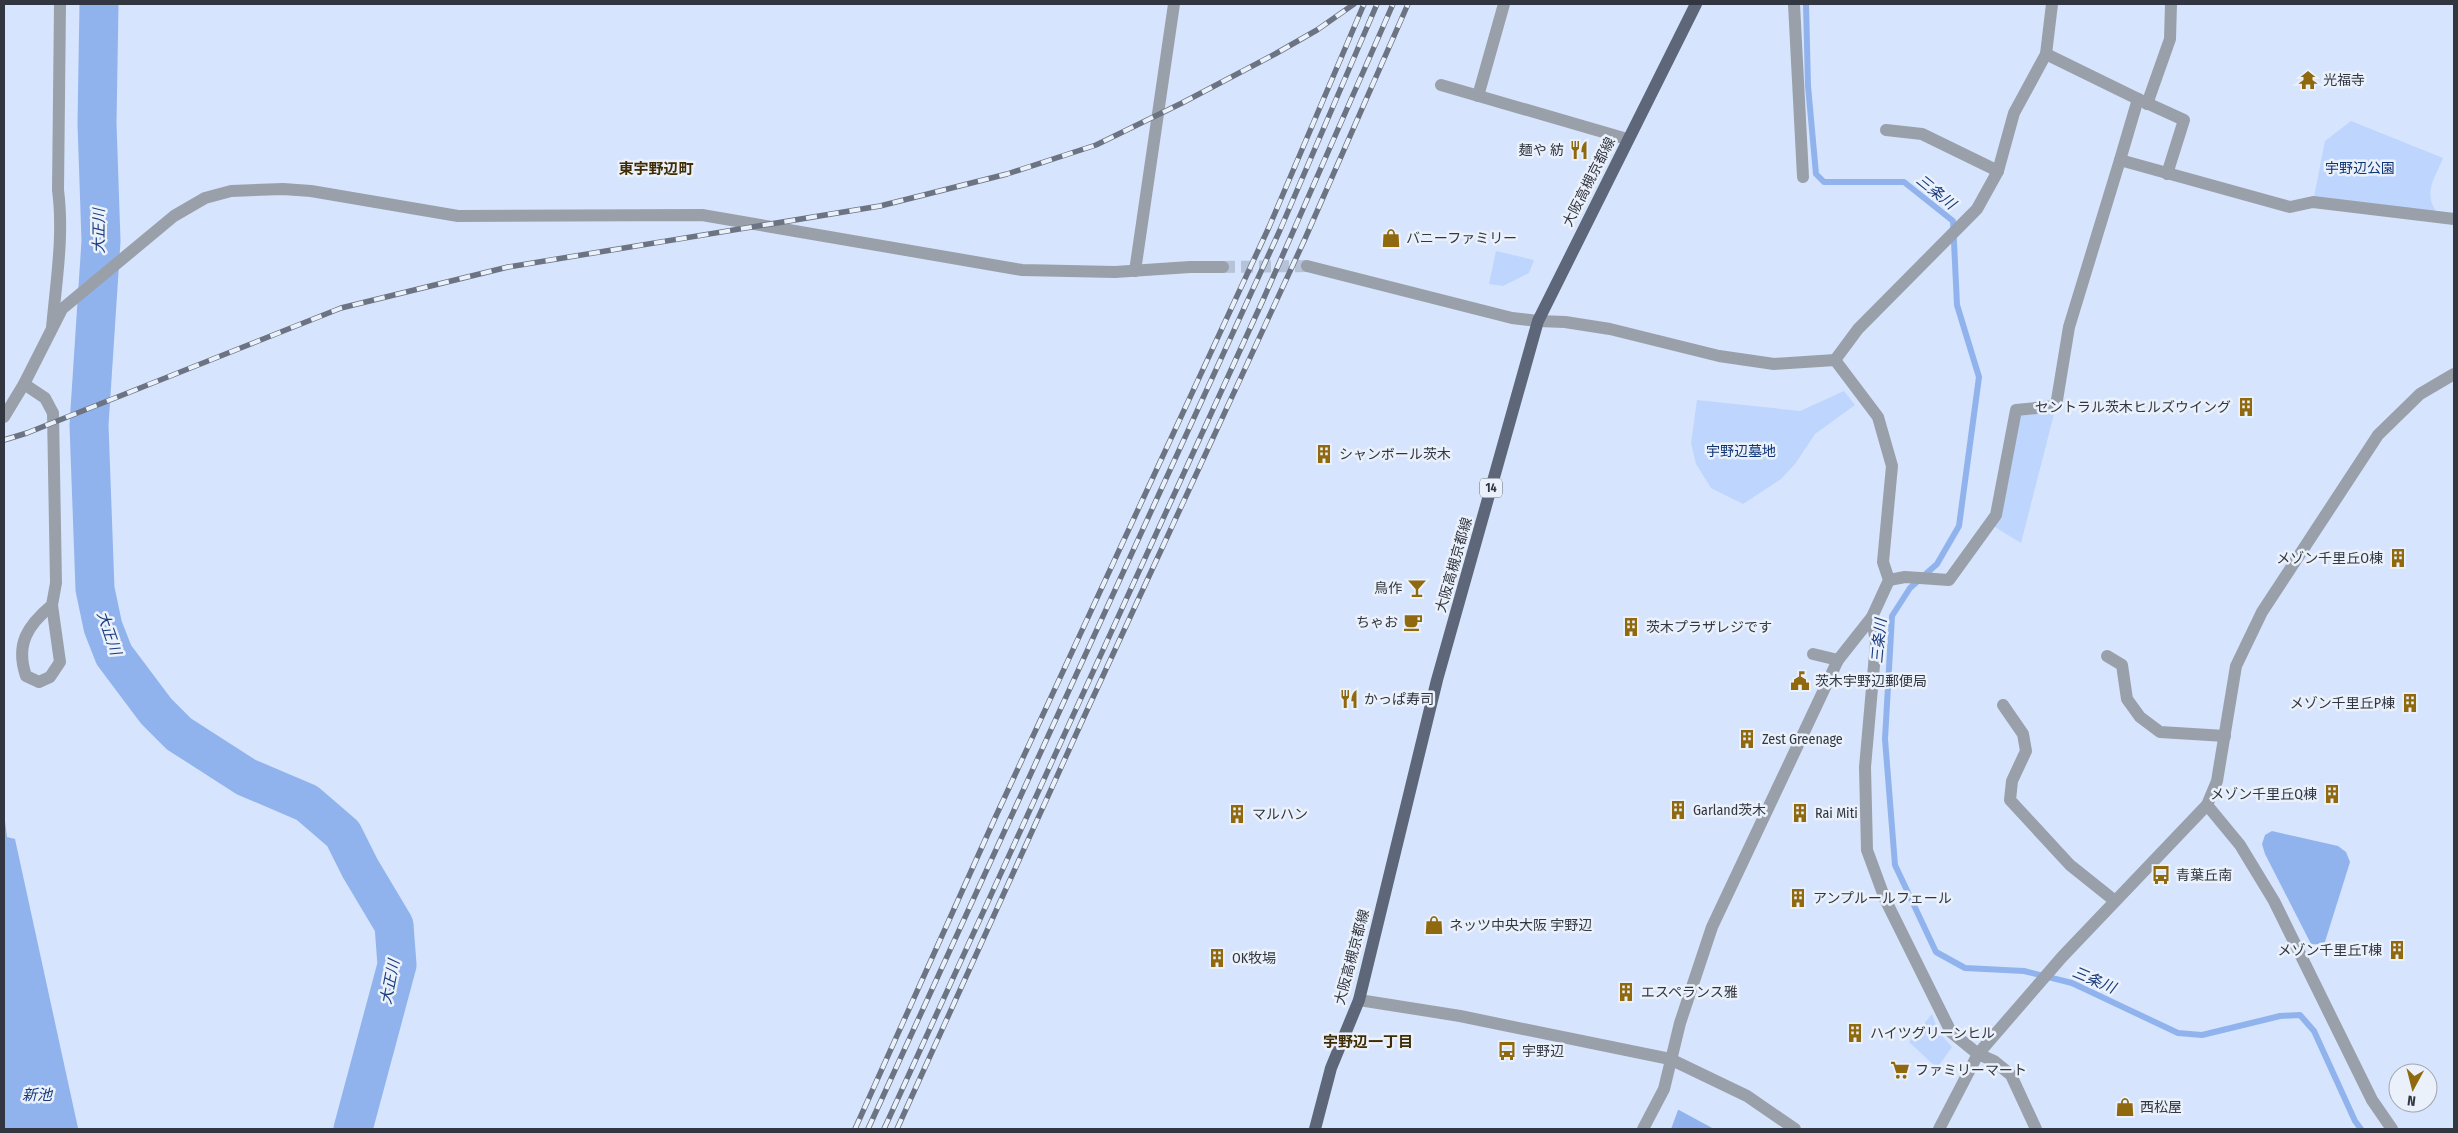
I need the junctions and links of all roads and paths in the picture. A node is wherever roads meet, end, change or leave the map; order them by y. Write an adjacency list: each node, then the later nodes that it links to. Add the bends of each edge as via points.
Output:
1 (60, 4): 23 (street, via 58,170 61,211)
2 (1174, 4): 21 (street)
3 (1504, 4): 10 (street)
4 (1696, 4): 13 (main road, 大阪高槻京都線 / 14)
5 (1794, 4): 17 (street)
6 (2052, 4): 8 (street)
7 (2171, 4): 11 (street, via 2170,39)
8 (2046, 54): 11 (street); 15 (street, via 2014,113)
9 (1441, 85): 10 (street)
10 (1478, 96): 13 (street)
11 (2142, 101): 14 (street); 16 (street, via 2184,120)
12 (1886, 130): 15 (street, via 1922,134)
13 (1628, 139): 22 (main road, 大阪高槻京都線 / 14)
14 (2120, 160): 16 (street); 28 (street, via 2069,328 2056,406 2016,410 1996,514 1949,580 1905,577)
15 (1998, 171): 24 (street, via 1977,209 1858,329)
16 (2167, 174): 18 (street, via 2290,207 2313,202)
17 (1803, 176)
18 (2454, 219)
19 (1307, 266): 22 (street, via 1512,318)
20 (1223, 267): 21 (street)
21 (1135, 271): 23 (street, via 1022,270 702,215 458,216 283,189 231,191 205,198 174,216 62,308)
22 (1538, 321): 24 (street, via 1610,329 1719,356 1774,364); 38 (main road, 大阪高槻京都線 / 14, via 1437,680)
23 (52, 329): 26 (street)
24 (1835, 360): 28 (street, via 1878,417 1892,466 1883,562)
25 (2454, 374): 35 (street, via 2420,394 2378,436 2262,612 2236,666)
26 (24, 384): 27 (street); 29 (street, via 45,398 53,413 56,584)
27 (4, 417)
28 (1889, 580): 30 (street)
29 (52, 606): 29 (street, via 60,662 50,677 39,682 26,676 21,661 23,644 35,620)
30 (1872, 617): 33 (street); 39 (street, via 1876,643 1865,767 1867,850 1885,898 1951,1032)
31 (1813, 654): 33 (street)
32 (2107, 656): 35 (street, via 2122,665 2127,699 2140,718 2160,732)
33 (1838, 660): 40 (street, via 1712,927)
34 (2003, 705): 37 (street, via 2023,734 2026,751 2012,781 2010,800 2070,865)
35 (2225, 736): 36 (street, via 2217,781)
36 (2207, 805): 37 (street); 46 (street, via 2240,844 2274,901 2372,1100)
37 (2115, 901): 39 (street)
38 (1359, 1000): 40 (street, via 1460,1016); 41 (main road, 大阪高槻京都線 / 14, via 1331,1068)
39 (1978, 1054): 44 (street); 45 (street, via 1994,1061 2011,1075)
40 (1670, 1060): 42 (street, via 1664,1090); 43 (street, via 1747,1096)
41 (1315, 1129)
42 (1643, 1129)
43 (1794, 1129)
44 (1939, 1129)
45 (2036, 1129)
46 (2392, 1129)

